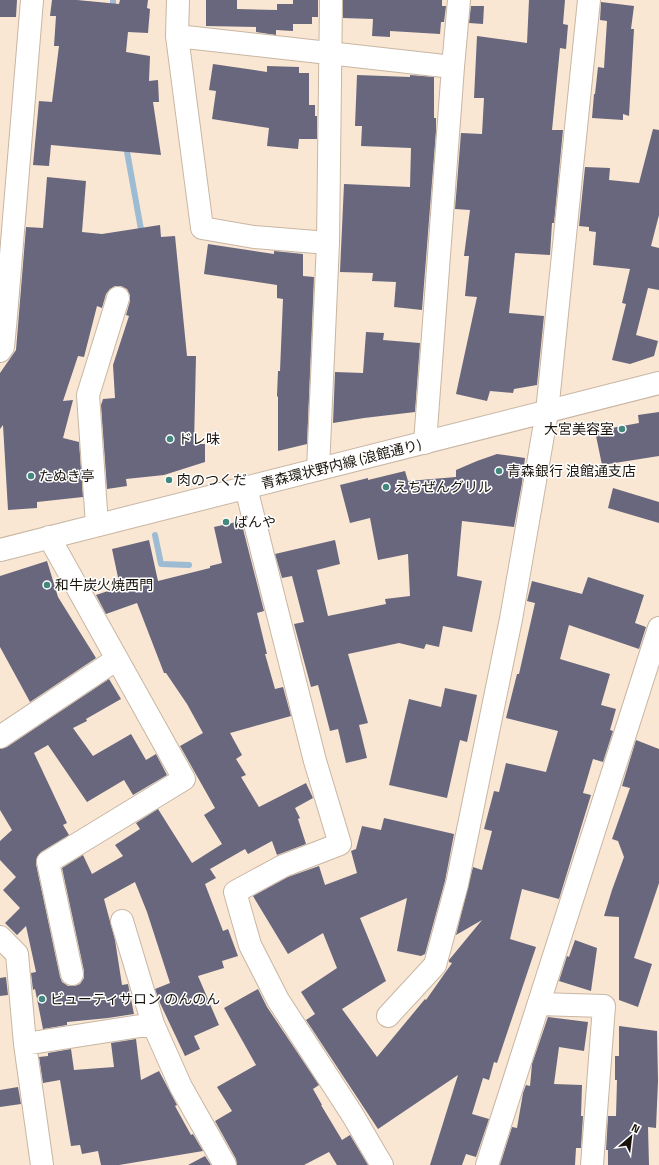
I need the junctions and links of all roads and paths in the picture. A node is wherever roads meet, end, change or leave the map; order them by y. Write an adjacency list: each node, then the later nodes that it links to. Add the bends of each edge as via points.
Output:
1 (32, 0): 11 (street, via 6,316 3,347)
2 (178, 0): 6 (street)
3 (331, 0): 7 (street)
4 (459, 0): 8 (street)
5 (589, 0): 13 (street)
6 (178, 36): 7 (street); 9 (street, via 202,228 254,237)
7 (331, 54): 8 (street); 9 (street)
8 (453, 67): 14 (street)
9 (328, 243): 15 (street)
10 (118, 298): 17 (street, via 88,396)
11 (0, 351)
12 (659, 384): 13 (street, 青森環状野内線 (浪館通り))
13 (547, 412): 14 (street, 青森環状野内線 (浪館通り)); 28 (street, via 511,619 457,884 435,965)
14 (425, 443): 15 (street, 青森環状野内線 (浪館通り))
15 (318, 469): 16 (street, 青森環状野内線 (浪館通り))
16 (246, 488): 17 (street, 青森環状野内線 (浪館通り)); 33 (street, via 315,761 340,844 283,866 235,892 250,945 278,1000)
17 (97, 525): 18 (street, 青森環状野内線 (浪館通り))
18 (49, 538): 19 (street, 青森環状野内線 (浪館通り)); 21 (street)
19 (0, 550)
20 (659, 628): 22 (street)
21 (117, 659): 23 (street); 26 (street, via 184,779 48,862)
22 (653, 669): 27 (street)
23 (0, 737)
24 (122, 921): 29 (street)
25 (0, 937): 30 (street, via 17,954)
26 (72, 974)
27 (539, 1004): 34 (street); 35 (street, via 604,1006)
28 (388, 1016)
29 (153, 1024): 30 (street); 32 (street, via 181,1087)
30 (25, 1044): 31 (street)
31 (42, 1165)
32 (225, 1165)
33 (382, 1165)
34 (487, 1165)
35 (592, 1165)

